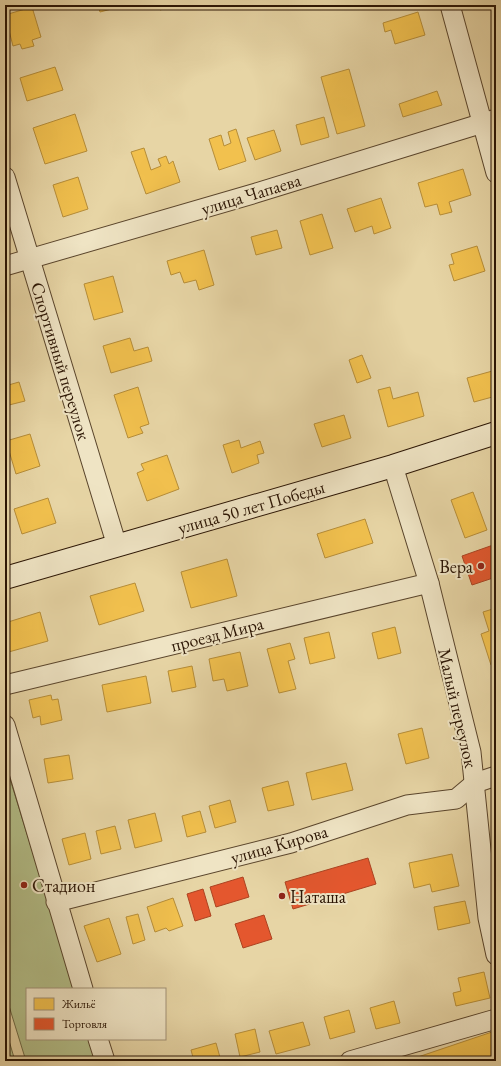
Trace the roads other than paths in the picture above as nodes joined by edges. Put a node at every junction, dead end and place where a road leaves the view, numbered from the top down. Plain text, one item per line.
1 (450, 5) edge
2 (489, 121) edge
3 (496, 173) edge
4 (5, 177) edge
5 (29, 258) junction
6 (5, 266) edge
7 (496, 433) edge
8 (393, 466) junction
9 (117, 546) junction
10 (5, 578) edge
11 (429, 583) junction
12 (5, 685) edge
13 (5, 726) edge
14 (496, 776) edge
15 (475, 783) junction
16 (56, 902) junction
17 (496, 955) edge
18 (83, 988) edge
19 (496, 1018) edge
20 (98, 1040) edge
21 (105, 1061) edge
22 (350, 1061) edge

1 - 2 street
2 - 3 street
2 - 5 street, улица Чапаева
4 - 5 street, Спортивный переулок
5 - 6 street, улица Чапаева
5 - 9 street, Спортивный переулок
7 - 8 street, улица 50 лет Победы
8 - 9 street, улица 50 лет Победы
8 - 11 street, Малый переулок
9 - 10 street, улица 50 лет Победы
11 - 12 street, проезд Мира
11 - 15 street, Малый переулок
13 - 16 street
14 - 15 street, улица Кирова
15 - 16 street, улица Кирова
15 - 17 street, Малый переулок
16 - 18 street
19 - 22 street
20 - 21 street

